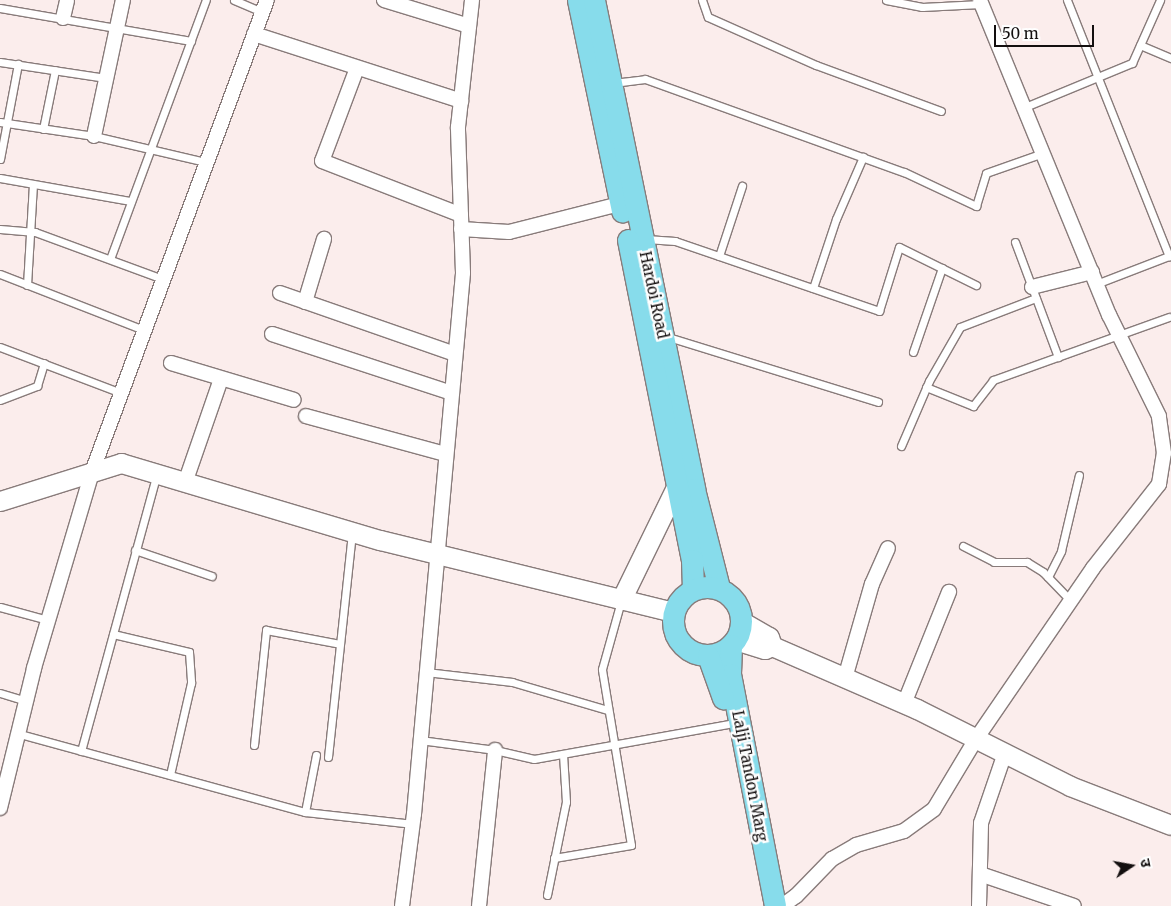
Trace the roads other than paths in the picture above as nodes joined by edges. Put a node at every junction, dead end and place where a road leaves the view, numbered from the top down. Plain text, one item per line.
1 (67, 0) edge
2 (123, 0) edge
3 (206, 0) edge
4 (234, 0) edge
5 (385, 0) edge
6 (472, 0) edge
7 (578, 0) edge
8 (594, 0) edge
9 (702, 0) edge
10 (887, 0) edge
11 (1067, 0) edge
12 (1160, 0) edge
13 (981, 2) edge
14 (264, 6) edge
15 (0, 8) edge
16 (63, 18) junction
17 (469, 26) junction
18 (117, 27) junction
19 (254, 34) junction
20 (191, 41) junction
21 (1140, 45) junction
22 (1171, 58) edge
23 (0, 62) edge
24 (18, 64) junction
25 (357, 68) junction
26 (55, 70) junction
27 (1098, 77) junction
28 (106, 78) junction
29 (610, 83) junction
30 (461, 101) junction
31 (1025, 107) junction
32 (941, 111) dead end
33 (3, 122) edge
34 (43, 128) junction
35 (94, 136) junction
36 (150, 150) junction
37 (1044, 153) junction
38 (863, 157) junction
39 (0, 159) edge
40 (206, 162) junction
41 (0, 178) edge
42 (33, 184) junction
43 (742, 186) dead end
44 (131, 201) junction
45 (620, 204) junction
46 (461, 222) junction
47 (0, 229) edge
48 (30, 231) junction
49 (324, 239) dead end
50 (635, 240) junction
51 (1015, 242) dead end
52 (1170, 255) edge
53 (719, 256) junction
54 (110, 259) junction
55 (942, 268) junction
56 (0, 274) edge
57 (1094, 278) junction
58 (163, 279) junction
59 (27, 284) junction
60 (976, 285) dead end
61 (813, 288) junction
62 (1034, 292) junction
63 (280, 293) dead end
64 (305, 302) junction
65 (1169, 317) dead end
66 (144, 330) junction
67 (272, 334) dead end
68 (662, 335) junction
69 (1119, 336) junction
70 (0, 347) edge
71 (913, 352) dead end
72 (454, 354) junction
73 (1058, 357) junction
74 (44, 363) junction
75 (171, 363) dead end
76 (221, 379) junction
77 (926, 387) junction
78 (121, 393) junction
79 (450, 393) junction
80 (0, 400) edge
81 (294, 400) dead end
82 (878, 402) dead end
83 (306, 416) dead end
84 (900, 446) dead end
85 (445, 454) junction
86 (1168, 455) edge
87 (92, 472) junction
88 (158, 472) junction
89 (1079, 476) dead end
90 (186, 480) junction
91 (1165, 482) edge
92 (685, 483) junction
93 (0, 501) edge
94 (352, 531) junction
95 (963, 546) dead end
96 (888, 548) dead end
97 (136, 550) junction
98 (436, 554) junction
99 (212, 576) dead end
100 (1048, 577) junction
101 (719, 588) junction
102 (693, 589) junction
103 (949, 592) dead end
104 (621, 600) junction
105 (1070, 601) junction
106 (0, 607) edge
107 (674, 612) junction
108 (48, 620) junction
109 (112, 634) junction
110 (736, 635) junction
111 (340, 644) junction
112 (708, 656) junction
113 (426, 672) junction
114 (845, 678) junction
115 (0, 693) edge
116 (27, 701) junction
117 (904, 704) junction
118 (608, 710) junction
119 (728, 724) junction
120 (20, 734) junction
121 (976, 739) junction
122 (420, 740) junction
123 (254, 745) dead end
124 (614, 745) junction
125 (495, 750) junction
126 (81, 751) junction
127 (1005, 753) junction
128 (563, 754) junction
129 (316, 756) dead end
130 (328, 757) dead end
131 (170, 775) junction
132 (0, 808) edge
133 (305, 812) junction
134 (413, 824) junction
135 (1171, 825) edge
136 (554, 858) junction
137 (980, 874) junction
138 (547, 895) dead end
139 (402, 906) edge
140 (480, 906) edge
141 (766, 906) edge
142 (775, 906) edge
143 (782, 906) edge
144 (979, 906) edge
145 (1074, 906) edge

1 - 16 street
2 - 18 street
3 - 20 lane
4 - 14 lane
5 - 17 street
6 - 17 street
7 - 45 main road, Hardoi Road
8 - 29 main road, Hardoi Road
9 - 32 lane
10 - 13 lane
11 - 27 lane
12 - 21 lane
13 - 31 street
14 - 19 street
15 - 16 lane
16 - 18 lane
17 - 30 street
18 - 20 lane
18 - 28 street
19 - 25 street
19 - 40 street
20 - 36 lane
21 - 22 lane
21 - 27 lane
23 - 24 lane
24 - 26 lane
24 - 33 lane
25 - 30 street
25 - 46 street
26 - 28 lane
26 - 34 lane
27 - 31 lane
27 - 52 lane
28 - 35 street
29 - 38 lane
29 - 50 main road, Hardoi Road
30 - 46 street
31 - 37 street
33 - 34 lane
33 - 39 lane
34 - 35 lane
35 - 36 lane
36 - 40 lane
36 - 44 lane
37 - 38 lane
37 - 57 street
38 - 61 lane
40 - 58 street
41 - 42 lane
42 - 44 lane
42 - 48 lane
43 - 53 lane
44 - 54 lane
45 - 46 street
45 - 50 main road, Hardoi Road
46 - 72 street
47 - 48 lane
48 - 54 lane
48 - 59 lane
49 - 64 street
50 - 53 lane
50 - 68 main road, Hardoi Road
50 - 92 main road, Hardoi Road
51 - 62 lane
52 - 57 lane
53 - 61 lane
54 - 58 lane
55 - 60 lane
55 - 61 lane
55 - 71 lane
56 - 59 lane
57 - 62 street
57 - 69 street
58 - 66 street
59 - 66 lane
62 - 73 lane
62 - 77 lane
63 - 64 street
64 - 72 street
65 - 69 lane
66 - 78 street
67 - 79 street
68 - 82 lane
68 - 92 main road, Hardoi Road
69 - 73 lane
69 - 86 street
70 - 74 lane
72 - 79 street
73 - 77 lane
74 - 78 lane
74 - 80 lane
75 - 76 street
76 - 81 street
76 - 90 street
77 - 84 lane
78 - 87 street
79 - 85 street
83 - 85 street
85 - 98 street
86 - 91 street
87 - 88 street
87 - 93 street
87 - 108 street
88 - 90 street
88 - 97 lane
89 - 100 lane
90 - 94 street
91 - 105 street
92 - 101 main road, Hardoi Road
92 - 102 main road, Hardoi Road
92 - 104 street
94 - 98 street
94 - 111 lane
95 - 100 lane
96 - 114 street
97 - 99 lane
97 - 109 lane
98 - 104 street
98 - 113 street
100 - 105 lane
101 - 102 main road
101 - 110 main road
102 - 107 main road
103 - 117 street
104 - 107 street
104 - 118 lane
105 - 121 street
106 - 108 lane
107 - 112 main road
108 - 116 street
109 - 126 lane
109 - 131 lane
110 - 112 main road
110 - 114 street
110 - 142 main road, Lalji Tandon Marg
111 - 123 lane
111 - 130 lane
112 - 119 main road, Lalji Tandon Marg
113 - 118 lane
113 - 122 street
114 - 117 street
115 - 116 lane
116 - 120 street
117 - 121 street
118 - 124 lane
119 - 124 lane
119 - 141 main road, Lalji Tandon Marg
120 - 126 lane
120 - 132 street
121 - 127 street
121 - 143 street
122 - 125 lane
122 - 134 street
124 - 128 lane
124 - 136 lane
125 - 128 lane
125 - 140 street
126 - 131 lane
127 - 135 street
127 - 137 street
128 - 136 lane
129 - 133 lane
131 - 133 lane
133 - 134 lane
134 - 139 street
136 - 138 lane
137 - 144 street
137 - 145 street

